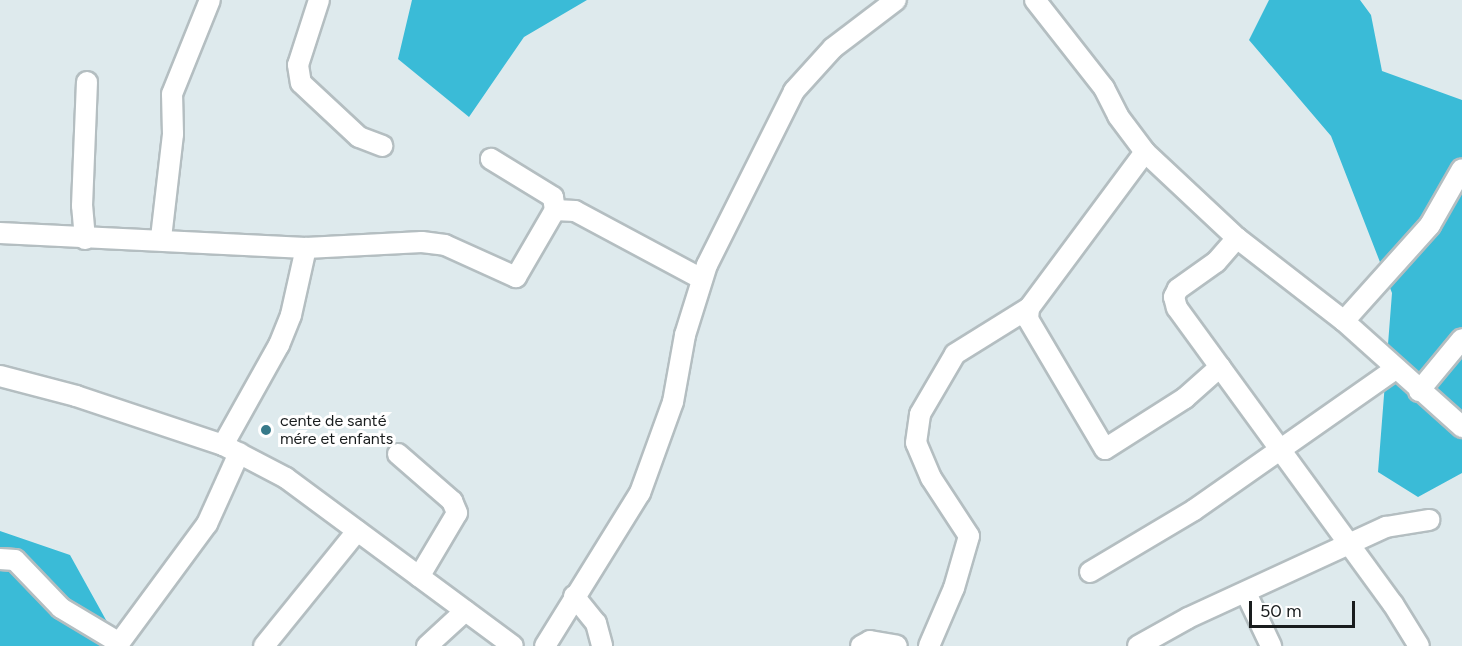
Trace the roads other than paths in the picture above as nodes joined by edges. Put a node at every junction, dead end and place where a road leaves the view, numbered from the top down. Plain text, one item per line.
1 (210, 0) edge
2 (319, 0) edge
3 (896, 0) edge
4 (1035, 0) edge
5 (87, 82) dead end
6 (382, 146) dead end
7 (1145, 152) junction
8 (491, 159) dead end
9 (1462, 169) edge
10 (555, 210) junction
11 (0, 233) edge
12 (161, 238) junction
13 (1237, 238) junction
14 (85, 239) junction
15 (306, 248) junction
16 (702, 279) junction
17 (1029, 308) junction
18 (1344, 321) junction
19 (1462, 339) edge
20 (1220, 368) junction
21 (1394, 370) junction
22 (0, 376) edge
23 (1419, 391) junction
24 (1462, 427) edge
25 (231, 449) junction
26 (1282, 449) junction
27 (398, 454) dead end
28 (1429, 520) dead end
29 (357, 531) junction
30 (1348, 544) junction
31 (0, 559) edge
32 (1090, 572) dead end
33 (419, 577) junction
34 (1246, 593) junction
35 (574, 596) junction
36 (465, 611) junction
37 (118, 644) edge
38 (264, 646) edge
39 (427, 646) edge
40 (513, 646) edge
41 (545, 646) edge
42 (602, 646) edge
43 (861, 646) edge
44 (897, 646) edge
45 (929, 646) edge
46 (1138, 646) edge
47 (1271, 646) edge
48 (1419, 646) edge

1 - 12 street
2 - 6 street
3 - 16 street
4 - 7 street
5 - 14 street
7 - 13 street
7 - 17 street
8 - 10 street
9 - 18 street
10 - 15 street
10 - 16 street
11 - 14 street
12 - 14 street
12 - 15 street
13 - 18 street
13 - 20 street
15 - 25 street
16 - 35 street
17 - 20 street
17 - 45 street
18 - 21 street
19 - 23 street
20 - 26 street
21 - 23 street
21 - 26 street
22 - 25 street
23 - 24 street
25 - 29 street
25 - 37 street
26 - 30 street
26 - 32 street
27 - 33 street
28 - 30 street
29 - 33 street
29 - 38 street
30 - 34 street
30 - 48 street
31 - 37 street
33 - 36 street
34 - 46 street
34 - 47 street
35 - 41 street
35 - 42 street
36 - 39 street
36 - 40 street
43 - 44 street

